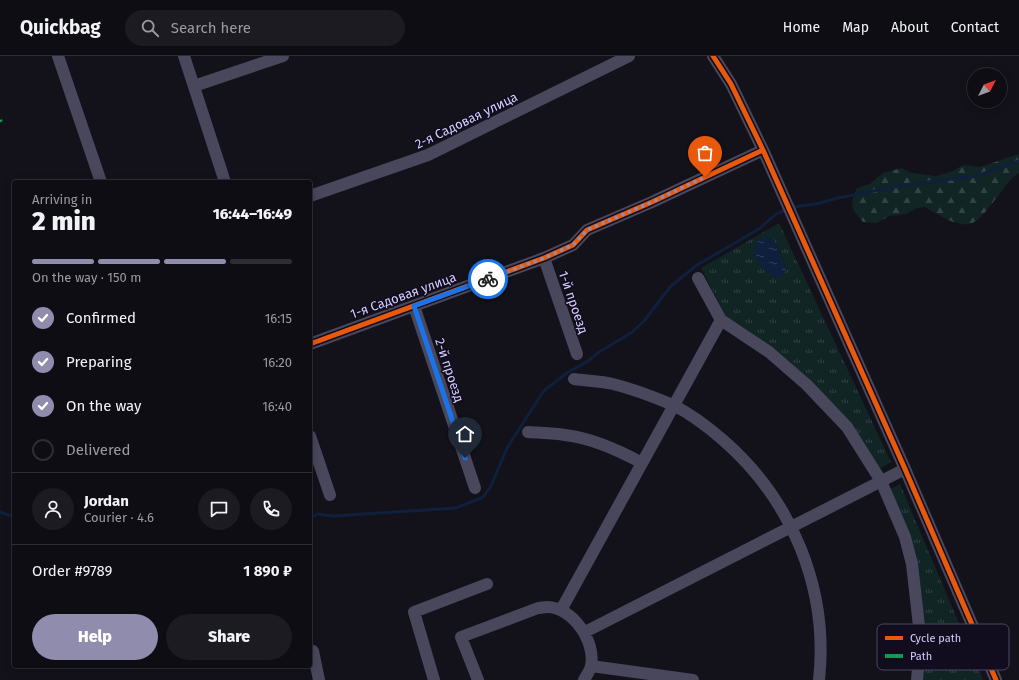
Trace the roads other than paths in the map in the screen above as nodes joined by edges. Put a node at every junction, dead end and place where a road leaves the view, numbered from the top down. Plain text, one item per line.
1 (58, 56) edge
2 (184, 56) edge
3 (283, 56) edge
4 (629, 56) edge
5 (713, 56) edge
6 (194, 86) junction
7 (763, 150) junction
8 (100, 180) edge
9 (224, 180) edge
10 (312, 195) edge
11 (544, 258) junction
12 (698, 278) dead end
13 (414, 306) junction
14 (721, 320) junction
15 (312, 343) edge
16 (577, 354) dead end
17 (574, 379) dead end
18 (674, 406) junction
19 (528, 432) dead end
20 (312, 442) edge
21 (642, 463) junction
22 (904, 469) junction
23 (881, 481) junction
24 (475, 488) dead end
25 (330, 495) dead end
26 (791, 526) junction
27 (487, 584) dead end
28 (561, 610) junction
29 (919, 624) edge
30 (972, 624) edge
31 (585, 632) junction
32 (313, 651) dead end
33 (591, 666) junction
34 (918, 670) edge
35 (992, 670) edge
36 (319, 680) edge
37 (434, 680) edge
38 (478, 680) edge
39 (584, 680) edge
40 (693, 680) edge
41 (819, 680) edge
42 (917, 680) edge
43 (996, 680) edge

1 - 8 street
2 - 6 street
3 - 6 street
4 - 10 street, 2-я Садовая улица
5 - 7 street
6 - 9 street
7 - 11 street, 1-я Садовая улица
7 - 22 street
11 - 13 street, 1-я Садовая улица
11 - 16 street, 1-й проезд
12 - 14 street
13 - 15 street, 1-я Садовая улица
13 - 24 street, 2-й проезд
14 - 18 street
14 - 23 street
17 - 18 street
18 - 21 street
18 - 26 street
19 - 21 street
20 - 25 street
21 - 28 street
22 - 23 street
22 - 30 street
23 - 26 street
23 - 29 street
26 - 31 street
26 - 41 street
27 - 37 street
28 - 31 street
28 - 38 street
31 - 33 street
32 - 36 street
33 - 39 street
33 - 40 street
34 - 42 street
35 - 43 street

